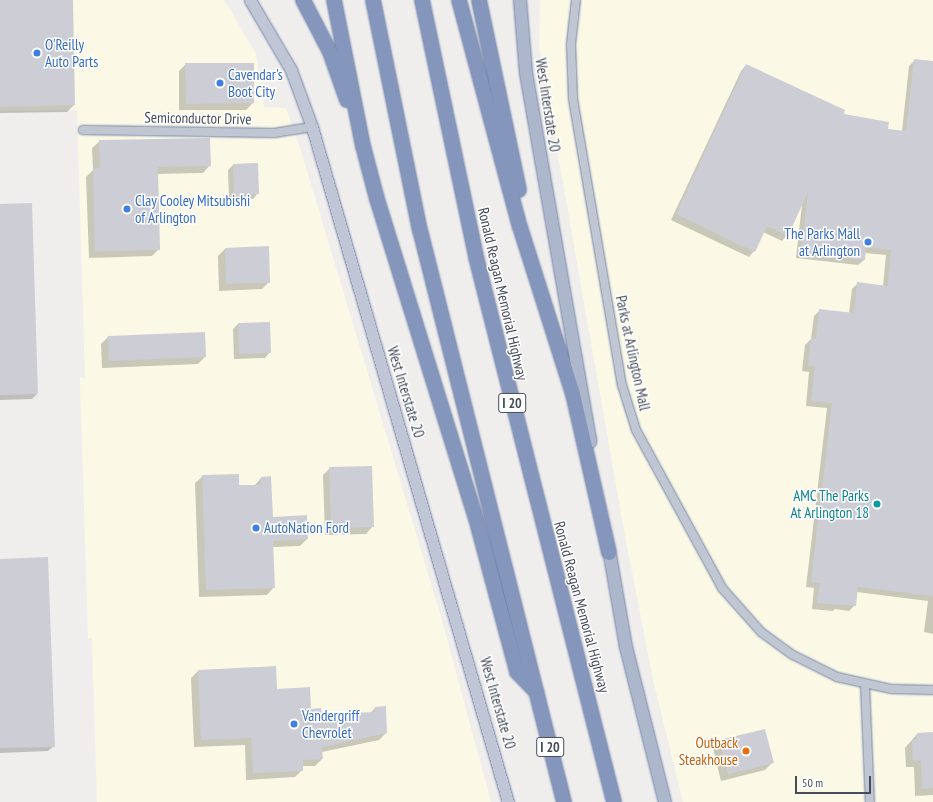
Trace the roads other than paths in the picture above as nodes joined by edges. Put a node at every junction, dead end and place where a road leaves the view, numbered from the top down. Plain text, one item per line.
1 (250, 0) edge
2 (303, 0) edge
3 (334, 0) edge
4 (373, 0) edge
5 (422, 0) edge
6 (459, 0) edge
7 (479, 0) edge
8 (520, 0) edge
9 (576, 0) edge
10 (312, 126) junction
11 (83, 130) dead end
12 (363, 146) junction
13 (555, 332) junction
14 (609, 553) junction
15 (865, 685) junction
16 (933, 690) edge
17 (536, 692) junction
18 (508, 802) edge
19 (564, 802) edge
20 (614, 802) edge
21 (665, 802) edge
22 (870, 802) edge

1 - 10 main road, West Interstate 20
2 - 12 highway
3 - 12 highway
4 - 17 highway, I 20
5 - 20 highway, Ronald Reagan Memorial Highway / I 20
6 - 13 highway
7 - 13 highway
8 - 14 main road, West Interstate 20
9 - 15 street, Parks at Arlington Mall
10 - 11 street, Semiconductor Drive
10 - 18 main road, West Interstate 20
12 - 17 highway
13 - 14 highway
14 - 21 main road, West Interstate 20
15 - 16 street, Parks at Arlington Mall
15 - 22 street
17 - 19 highway, I 20

